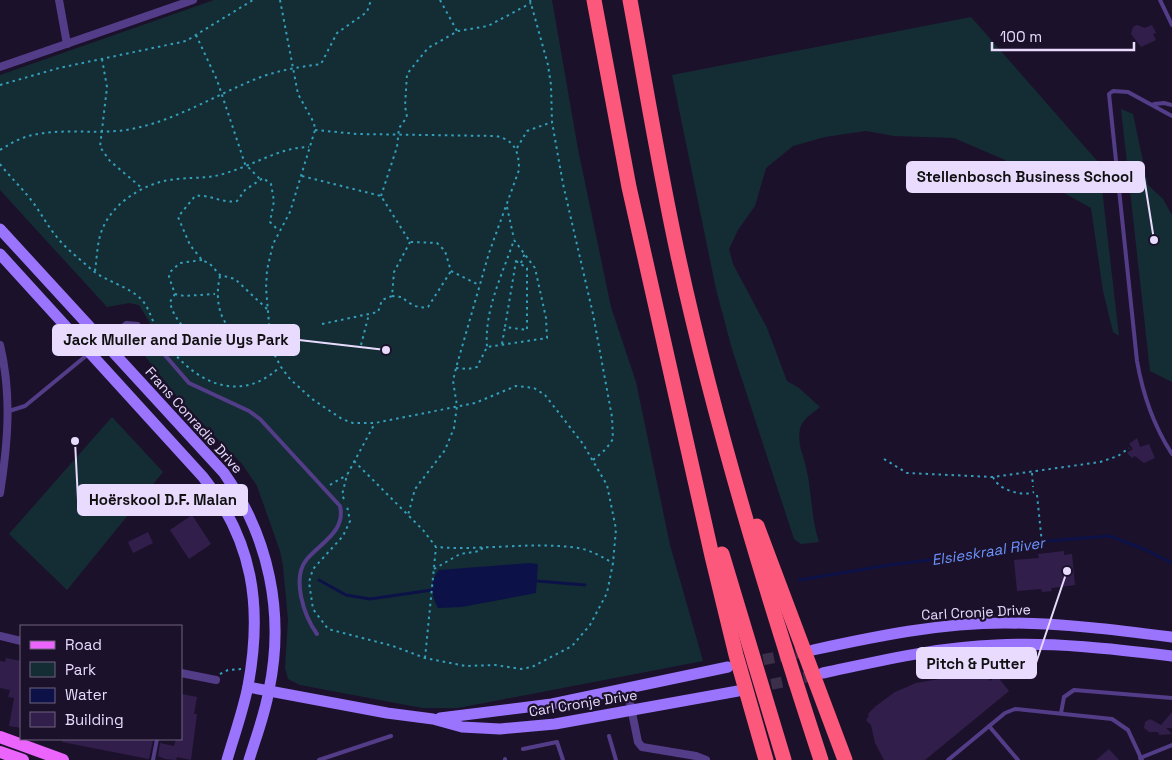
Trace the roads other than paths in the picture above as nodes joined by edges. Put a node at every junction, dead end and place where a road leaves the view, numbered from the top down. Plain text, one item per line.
1 (59, 0) edge
2 (193, 0) edge
3 (594, 0) edge
4 (630, 0) edge
5 (1160, 0) edge
6 (169, 4) edge
7 (1172, 25) edge
8 (67, 44) junction
9 (0, 67) edge
10 (1154, 104) junction
11 (1172, 105) edge
12 (1172, 116) edge
13 (0, 230) edge
14 (0, 254) edge
15 (104, 342) junction
16 (0, 345) edge
17 (90, 354) junction
18 (9, 411) junction
19 (681, 411) junction
20 (1172, 454) edge
21 (729, 458) junction
22 (0, 493) edge
23 (317, 634) dead end
24 (0, 636) edge
25 (1172, 637) edge
26 (20, 641) edge
27 (813, 650) tunnel mouth
28 (1172, 656) edge
29 (728, 667) dead end
30 (182, 673) edge
31 (823, 673) tunnel mouth
32 (216, 680) road end
33 (248, 687) junction
34 (627, 688) junction
35 (269, 691) junction
36 (738, 691) tunnel mouth
37 (1172, 698) edge
38 (632, 710) junction
39 (1061, 713) junction
40 (433, 720) junction
41 (989, 726) junction
42 (391, 736) dead end
43 (609, 736) dead end
44 (0, 737) edge
45 (157, 740) edge
46 (1172, 745) edge
47 (523, 749) dead end
48 (0, 752) edge
49 (1141, 759) edge
50 (23, 760) edge
51 (63, 760) edge
52 (154, 760) edge
53 (227, 760) edge
54 (249, 760) edge
55 (320, 760) edge
56 (563, 760) edge
57 (616, 760) edge
58 (706, 760) edge
59 (766, 760) edge
60 (784, 760) edge
61 (821, 760) edge
62 (845, 760) edge
63 (948, 760) edge
64 (1018, 760) edge

1 - 8 street
2 - 6 street
3 - 19 highway
4 - 21 highway
5 - 7 lane
6 - 8 street
8 - 9 street
10 - 11 lane
10 - 12 lane
10 - 20 lane
13 - 15 main road, Frans Conradie Drive
14 - 17 main road
15 - 17 lane
15 - 23 lane
15 - 35 main road, Frans Conradie Drive
16 - 18 street
17 - 18 lane
17 - 33 main road
18 - 22 street
19 - 59 highway
19 - 60 highway
21 - 61 highway
21 - 62 highway
24 - 26 street
25 - 27 main road, Carl Cronje Drive
28 - 31 main road
29 - 34 main road, Carl Cronje Drive
30 - 32 street
33 - 35 main road, Carl Cronje Drive
33 - 53 main road
34 - 38 street
34 - 40 main road, Carl Cronje Drive
35 - 40 main road, Carl Cronje Drive
35 - 54 main road, Frans Conradie Drive
36 - 38 main road, Carl Cronje Drive
37 - 39 lane
38 - 40 main road, Carl Cronje Drive
38 - 58 street
39 - 41 lane
39 - 49 lane
41 - 63 lane
41 - 64 lane
42 - 55 lane
43 - 57 lane
44 - 51 main road
45 - 52 lane
46 - 49 lane
47 - 56 lane
48 - 50 main road

